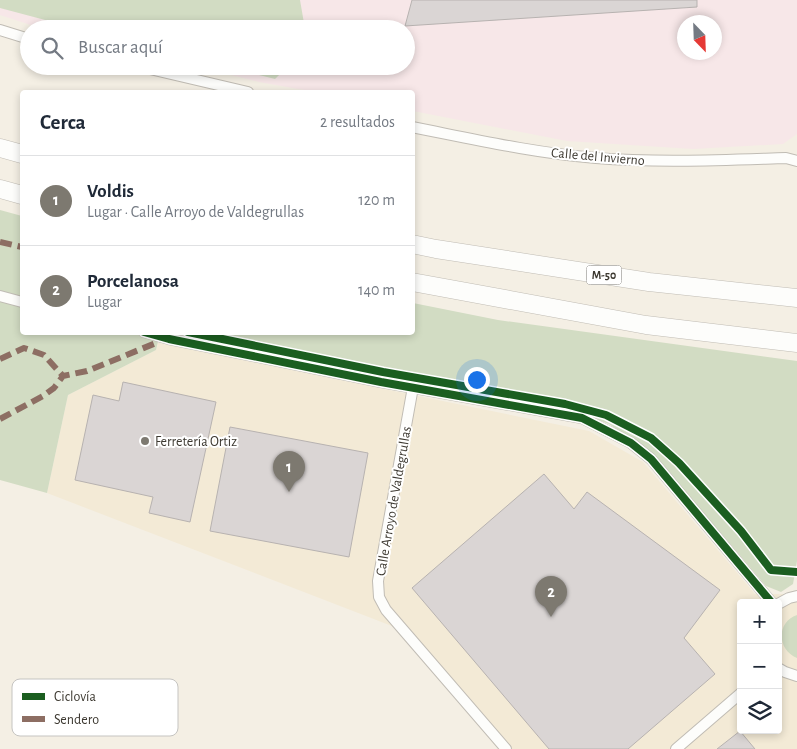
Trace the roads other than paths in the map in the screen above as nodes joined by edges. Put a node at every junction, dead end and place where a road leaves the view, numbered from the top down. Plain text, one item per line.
1 (0, 30) edge
2 (20, 36) edge
3 (176, 75) edge
4 (240, 90) edge
5 (415, 128) edge
6 (0, 148) edge
7 (797, 152) edge
8 (20, 153) edge
9 (786, 158) junction
10 (797, 161) edge
11 (0, 189) edge
12 (20, 194) edge
13 (415, 245) edge
14 (415, 283) edge
15 (0, 296) edge
16 (797, 298) edge
17 (20, 301) edge
18 (156, 335) edge
19 (797, 343) edge
20 (412, 387) junction
21 (797, 596) edge
22 (769, 599) edge
23 (782, 602) edge
24 (782, 670) edge
25 (797, 676) edge
26 (737, 696) edge
27 (506, 749) edge
28 (676, 749) edge

1 - 2 street
3 - 4 street
5 - 9 street, Calle del Invierno
6 - 8 highway
7 - 9 street
9 - 10 street
11 - 12 highway
13 - 16 highway, M-50
14 - 19 highway
15 - 17 street
18 - 20 street
20 - 22 street
20 - 27 street, Calle Arroyo de Valdegrullas
21 - 23 street
24 - 25 street
26 - 28 street

